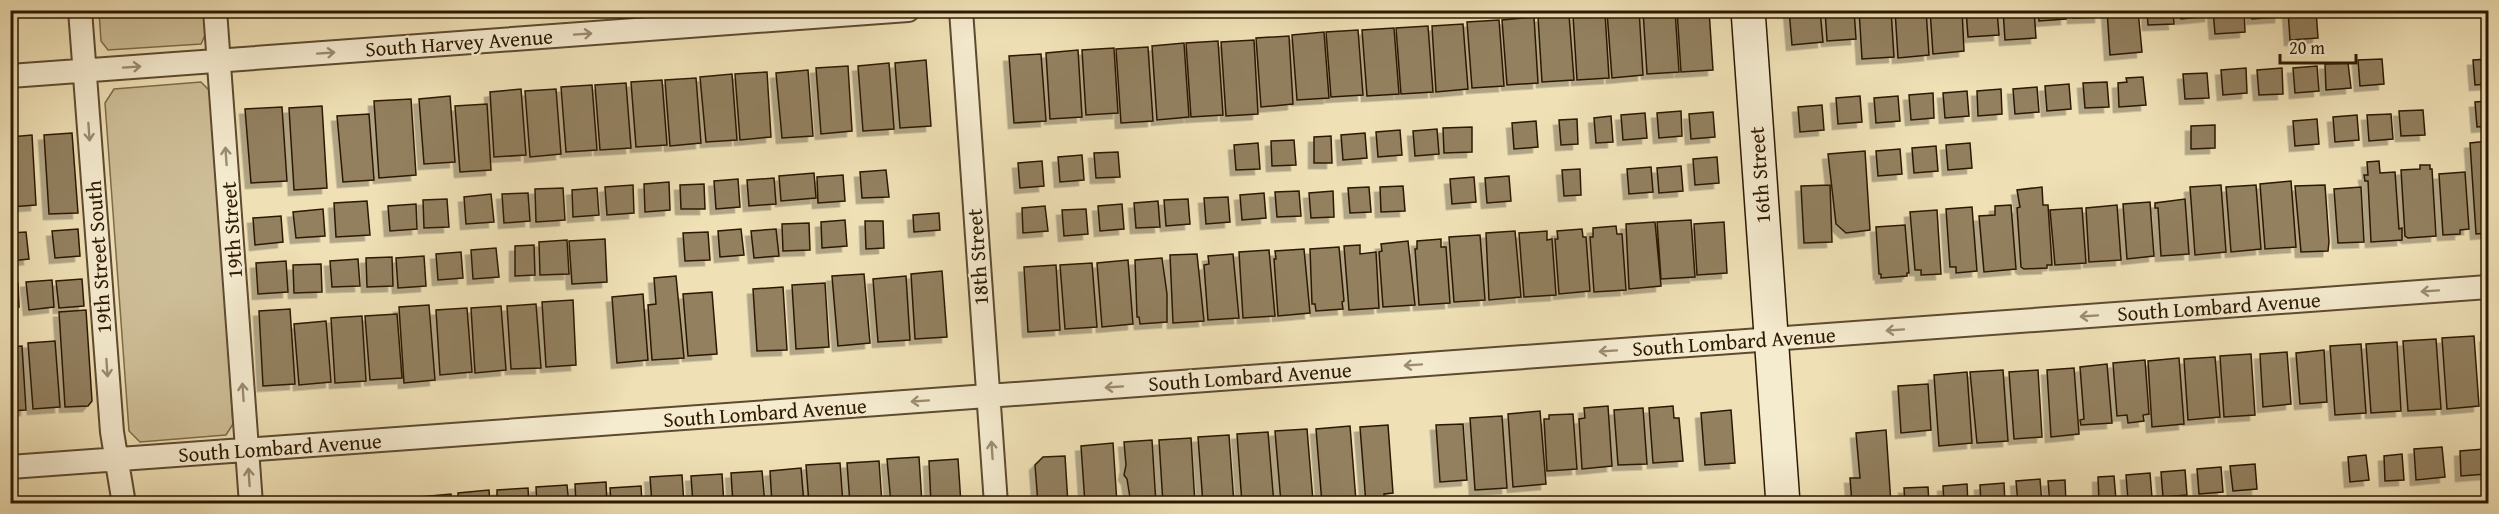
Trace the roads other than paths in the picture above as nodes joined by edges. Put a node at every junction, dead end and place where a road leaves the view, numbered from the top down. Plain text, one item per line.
1 (81, 10) edge
2 (215, 10) edge
3 (908, 10) edge
4 (961, 10) edge
5 (1748, 10) edge
6 (219, 61) junction
7 (85, 71) junction
8 (10, 76) edge
9 (2488, 287) edge
10 (1771, 339) junction
11 (988, 396) junction
12 (248, 450) junction
13 (117, 460) junction
14 (10, 467) edge
15 (124, 504) edge
16 (251, 504) edge
17 (996, 504) edge
18 (1783, 504) edge

1 - 7 street, 19th Street South
2 - 6 street, 19th Street
6 -> 3 street, South Harvey Avenue
4 - 11 street, 18th Street
5 - 10 street, 16th Street
7 -> 6 street, South Harvey Avenue
12 -> 6 street, 19th Street
7 - 8 street, South Harvey Avenue
7 -> 13 street, 19th Street South
9 -> 10 street, South Lombard Avenue
10 -> 11 street, South Lombard Avenue
10 - 18 street, 16th Street
11 -> 12 street, South Lombard Avenue
17 -> 11 street, 18th Street
12 - 13 street, South Lombard Avenue
16 -> 12 street, 19th Street
13 - 14 street, South Lombard Avenue
13 - 15 street, 19th Street South

